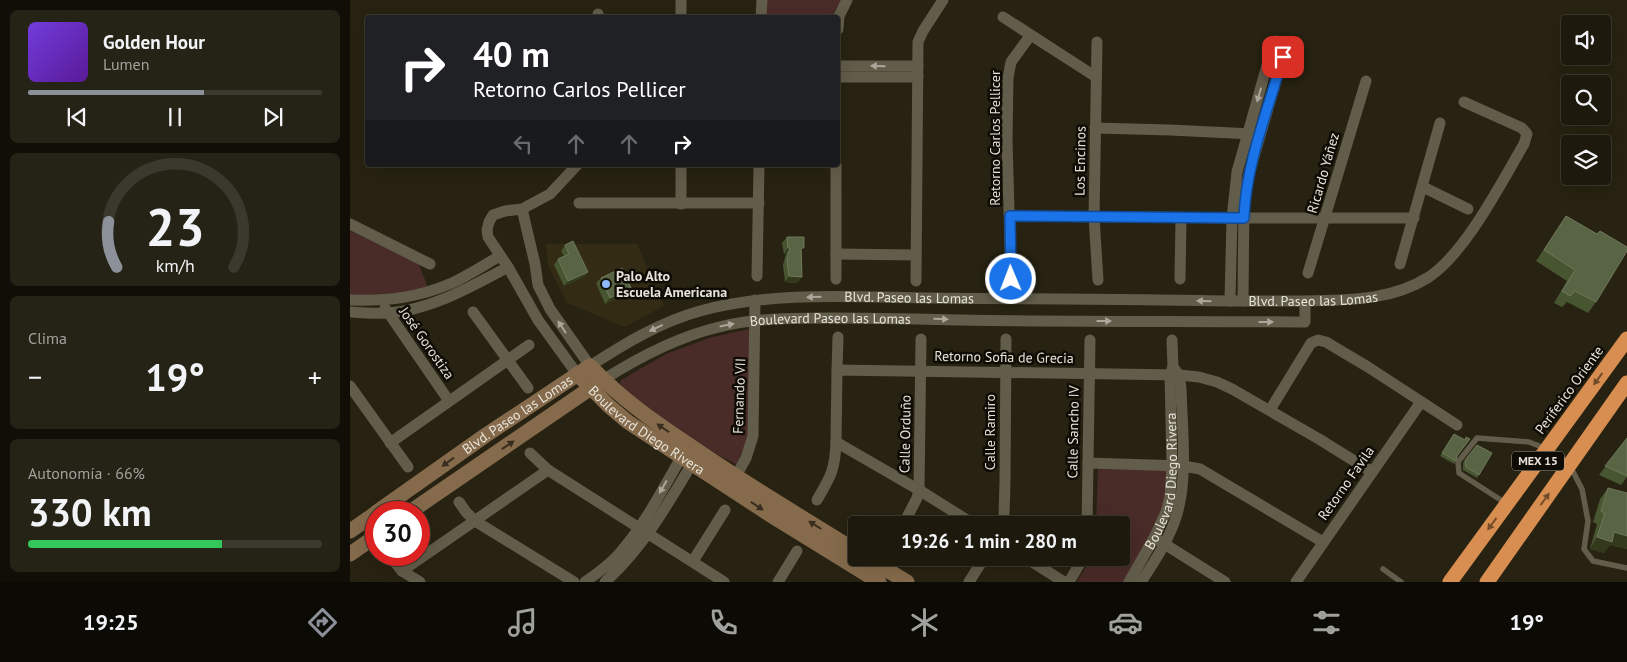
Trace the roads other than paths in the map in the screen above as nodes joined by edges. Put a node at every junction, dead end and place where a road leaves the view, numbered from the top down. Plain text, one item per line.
1 (681, 0) edge
2 (762, 0) edge
3 (847, 0) edge
4 (943, 0) edge
5 (682, 15) edge
6 (761, 15) edge
7 (840, 15) edge
8 (1003, 17) dead end
9 (1030, 36) junction
10 (1097, 42) dead end
11 (840, 66) edge
12 (918, 72) junction
13 (840, 77) edge
14 (1096, 77) junction
15 (1366, 81) dead end
16 (1464, 102) dead end
17 (1440, 123) dead end
18 (1095, 128) junction
19 (1247, 134) junction
20 (1260, 135) junction
21 (576, 167) edge
22 (681, 167) edge
23 (760, 167) edge
24 (836, 167) edge
25 (1423, 187) junction
26 (579, 203) dead end
27 (759, 203) junction
28 (681, 204) junction
29 (522, 209) junction
30 (1468, 210) dead end
31 (1010, 216) junction
32 (1094, 217) junction
33 (1326, 217) junction
34 (1181, 218) junction
35 (1238, 218) junction
36 (1414, 218) junction
37 (350, 224) edge
38 (836, 254) junction
39 (916, 255) junction
40 (500, 256) junction
41 (430, 264) dead end
42 (1400, 264) dead end
43 (508, 267) junction
44 (1237, 271) junction
45 (1308, 273) dead end
46 (464, 276) junction
47 (757, 276) dead end
48 (836, 279) dead end
49 (1011, 279) dead end
50 (1180, 279) dead end
51 (1098, 280) dead end
52 (916, 281) dead end
53 (470, 287) junction
54 (428, 292) junction
55 (966, 298) junction
56 (350, 300) edge
57 (755, 300) junction
58 (381, 301) junction
59 (1230, 301) junction
60 (1305, 301) junction
61 (1242, 302) junction
62 (433, 304) junction
63 (350, 312) edge
64 (473, 312) dead end
65 (388, 313) junction
66 (966, 320) junction
67 (755, 321) junction
68 (838, 337) dead end
69 (921, 339) dead end
70 (1006, 339) dead end
71 (1627, 339) edge
72 (1090, 340) dead end
73 (1172, 340) dead end
74 (529, 345) dead end
75 (507, 361) junction
76 (584, 370) junction
77 (836, 370) junction
78 (921, 371) junction
79 (1005, 372) junction
80 (1089, 373) junction
81 (1174, 373) junction
82 (1627, 383) edge
83 (596, 384) junction
84 (350, 386) edge
85 (528, 388) dead end
86 (449, 401) junction
87 (1421, 402) junction
88 (1270, 410) junction
89 (1457, 425) dead end
90 (390, 442) junction
91 (836, 442) junction
92 (1547, 449) junction
93 (530, 453) dead end
94 (690, 455) junction
95 (1088, 463) junction
96 (1569, 464) junction
97 (408, 466) dead end
98 (1178, 466) junction
99 (548, 470) junction
100 (1372, 472) junction
101 (733, 482) junction
102 (919, 490) junction
103 (817, 500) dead end
104 (394, 501) edge
105 (426, 501) edge
106 (459, 502) dead end
107 (1507, 504) junction
108 (725, 510) dead end
109 (908, 516) edge
110 (961, 516) edge
111 (1004, 516) edge
112 (1088, 516) edge
113 (365, 521) edge
114 (475, 521) junction
115 (350, 531) edge
116 (644, 531) junction
117 (1159, 541) junction
118 (1323, 542) junction
119 (365, 544) edge
120 (848, 547) edge
121 (797, 551) dead end
122 (350, 554) edge
123 (693, 561) junction
124 (398, 566) edge
125 (877, 566) edge
126 (979, 566) edge
127 (1039, 566) edge
128 (1078, 566) edge
129 (1627, 568) edge
130 (1383, 569) dead end
131 (402, 571) junction
132 (891, 578) edge
133 (420, 582) edge
134 (574, 582) edge
135 (585, 582) edge
136 (605, 582) edge
137 (724, 582) edge
138 (778, 582) edge
139 (879, 582) edge
140 (907, 582) edge
141 (969, 582) edge
142 (1064, 582) edge
143 (1069, 582) edge
144 (1129, 582) edge
145 (1141, 582) edge
146 (1225, 582) edge
147 (1296, 582) edge
148 (1401, 582) edge
149 (1450, 582) edge
150 (1487, 582) edge

1 - 5 street
2 - 6 street
3 - 7 street
4 - 12 street
8 - 9 street
9 - 14 street
9 - 31 street, Retorno Carlos Pellicer
10 - 14 street, Los Encinos
12 -> 11 street
12 - 13 street
12 - 39 street
14 - 18 street, Los Encinos
15 - 33 street, Ricardo Yáñez
16 - 60 street, Blvd. Paseo las Lomas
17 - 25 street
18 - 19 street
18 - 32 street, Los Encinos
19 - 20 street
20 -> 19 street
19 - 35 street
20 - 35 street
21 - 29 street, Boulevard Diego Rivera
22 - 28 street
23 - 27 street
24 - 38 street
25 - 30 street
25 - 36 street
26 - 28 street
27 - 28 street
27 - 47 street
29 - 40 street, Boulevard Diego Rivera
76 -> 29 street, Boulevard Diego Rivera
31 - 32 street, Retorno Carlos Pellicer
31 - 49 street, Retorno Carlos Pellicer
32 - 34 street, Retorno Carlos Pellicer
32 - 51 street, Los Encinos
33 - 35 street, Retorno Carlos Pellicer
33 - 36 street, Retorno Carlos Pellicer
33 - 45 street, Ricardo Yáñez
34 - 35 street, Retorno Carlos Pellicer
34 - 50 street
35 - 44 street
36 - 42 street
37 - 41 street
38 - 39 street
38 - 48 street
39 - 52 street
40 - 43 street, Boulevard Diego Rivera
40 - 46 street
43 - 53 street
43 - 76 street, Boulevard Diego Rivera
44 - 59 street
44 - 61 street
46 - 53 street
46 - 54 street
53 - 62 street
54 - 58 street
54 - 62 street
55 -> 57 street, Blvd. Paseo las Lomas
59 -> 55 street, Blvd. Paseo las Lomas
55 - 66 street
56 - 58 street
57 - 67 street, Fernando VII
57 -> 76 street, Blvd. Paseo las Lomas
58 - 65 street, José Gorostiza
59 - 61 street, Blvd. Paseo las Lomas
60 - 61 street, Blvd. Paseo las Lomas
66 -> 60 street, Boulevard Paseo las Lomas
62 - 65 street
63 - 65 street
64 - 75 street
65 - 86 street, José Gorostiza
67 -> 66 street, Boulevard Paseo las Lomas
83 -> 67 street, Boulevard Paseo las Lomas
67 - 101 street, Fernando VII
68 - 77 street
69 - 78 street, Calle Orduño
70 - 79 street, Calle Ramiro
71 -> 92 highway, Periferico Oriente / MEX 15
72 - 80 street, Calle Sancho IV
73 - 81 street
74 - 75 street
75 - 85 street
75 - 86 street
76 - 83 street, Boulevard Diego Rivera
76 -> 104 street, Blvd. Paseo las Lomas
77 - 78 street, Retorno Sofia de Grecia
77 - 91 street
78 - 79 street, Retorno Sofia de Grecia
78 - 102 street, Calle Orduño
79 - 80 street, Retorno Sofia de Grecia
79 - 111 street, Calle Ramiro
80 - 81 street, Retorno Sofia de Grecia
80 - 95 street, Calle Sancho IV
81 - 88 street, Retorno Sofia de Grecia
81 - 98 street
82 - 96 highway, MEX 15
83 - 94 street, Boulevard Diego Rivera
105 -> 83 street, Boulevard Paseo las Lomas
84 - 90 street
86 - 90 street
87 - 88 street
87 - 89 street
87 - 100 street, Retorno Favila
88 - 100 street, Retorno Sofia de Grecia
90 - 97 street
91 - 102 street
91 - 103 street
92 - 96 lane
92 - 107 highway, Periferico Oriente / MEX 15
92 - 107 lane
93 - 99 street
94 - 101 street, Boulevard Diego Rivera
94 - 116 street
95 - 98 street
95 - 112 street, Calle Sancho IV
96 - 129 lane
150 -> 96 highway, MEX 15
98 - 117 street
98 - 118 street
99 - 114 street
99 - 116 street
100 - 118 street, Retorno Favila
120 -> 101 street, Boulevard Diego Rivera
101 -> 139 street, Boulevard Diego Rivera
102 - 109 street, Calle Orduño
102 - 110 street
106 - 114 street
107 -> 149 highway, Periferico Oriente / MEX 15
108 - 123 street
113 - 115 street, Blvd. Paseo las Lomas
114 - 131 street
114 - 134 street
116 - 123 street
116 - 135 street
116 - 136 street
117 - 144 street, Boulevard Diego Rivera
117 - 145 street
117 - 146 street
118 - 147 street, Retorno Favila
119 - 122 street
121 - 138 street
123 - 137 street
124 - 131 street
125 - 132 street
126 - 141 street
127 - 142 street
128 - 143 street
130 - 148 lane
131 - 133 street
132 - 140 street

